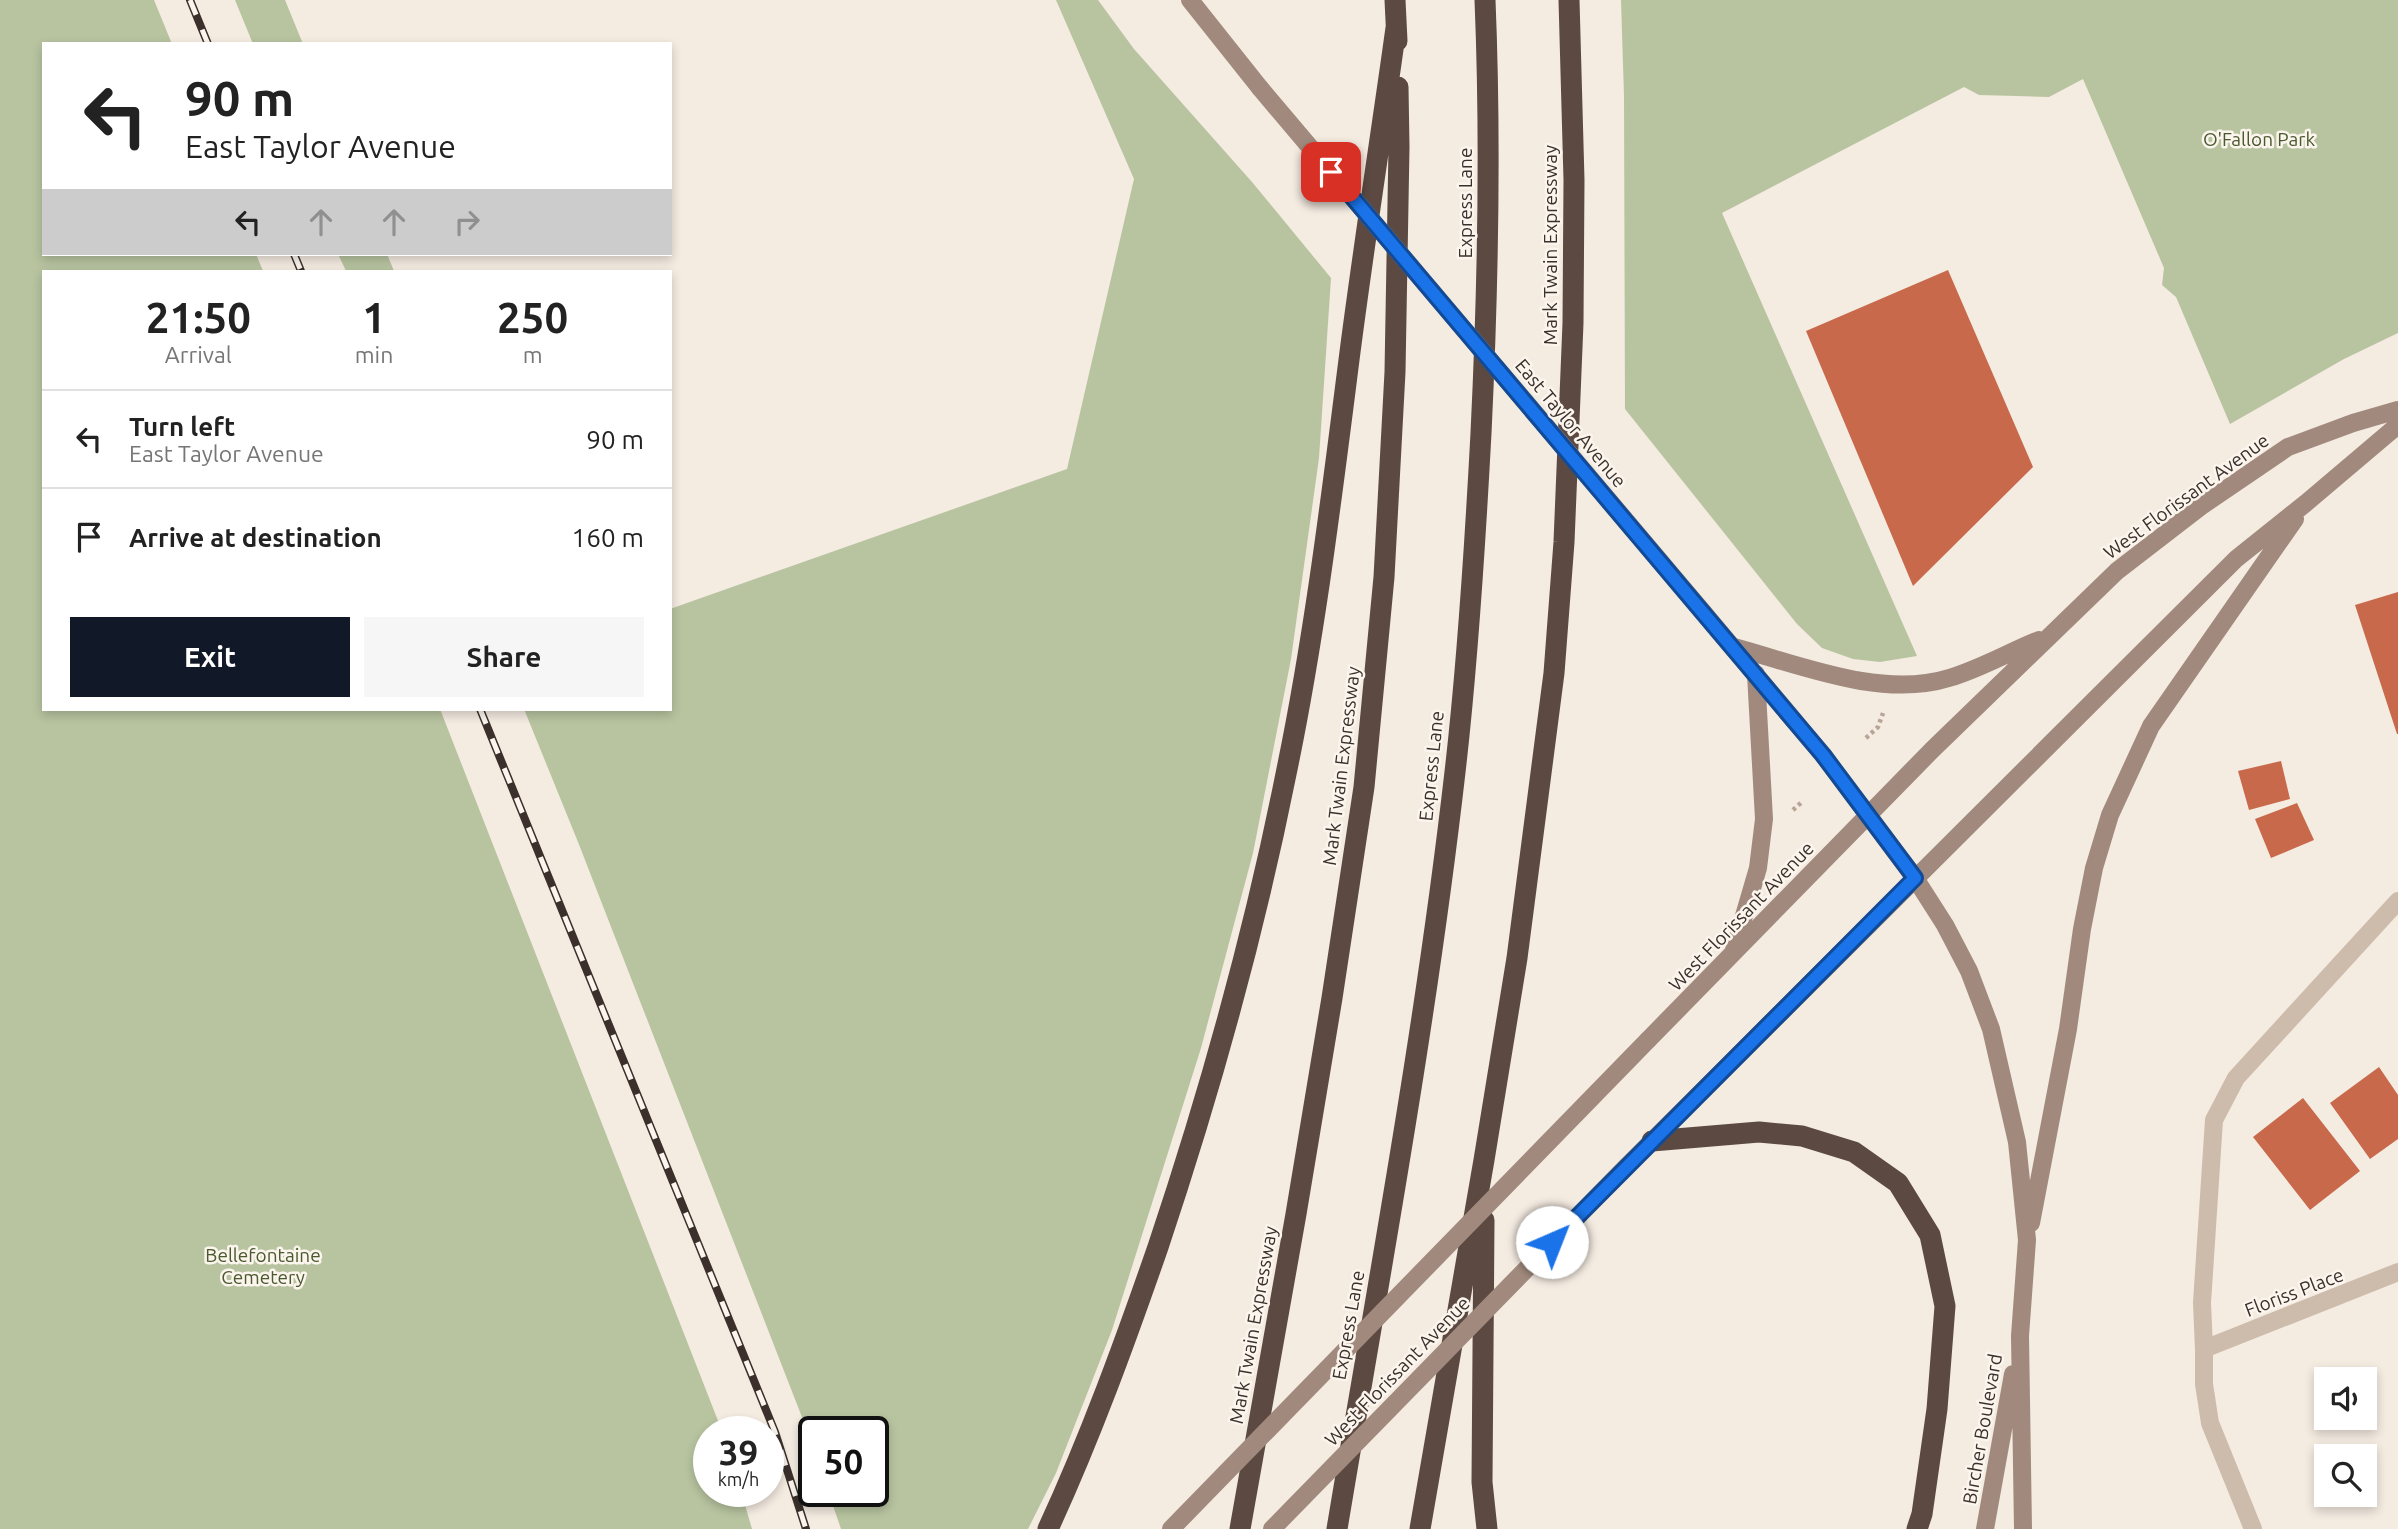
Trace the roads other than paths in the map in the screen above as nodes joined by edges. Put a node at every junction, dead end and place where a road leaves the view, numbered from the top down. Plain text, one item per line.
1 (1190, 0) edge
2 (1395, 0) edge
3 (1485, 0) edge
4 (1569, 0) edge
5 (1396, 28) junction
6 (2398, 410) edge
7 (2398, 425) edge
8 (2306, 503) junction
9 (2048, 636) junction
10 (1733, 647) junction
11 (1756, 674) junction
12 (1869, 816) junction
13 (1915, 878) junction
14 (2398, 901) edge
15 (1732, 955) junction
16 (1652, 1141) junction
17 (1484, 1160) junction
18 (2027, 1240) junction
19 (2398, 1272) edge
20 (2020, 1336) junction
21 (2204, 1349) junction
22 (1048, 1529) edge
23 (1171, 1529) edge
24 (1240, 1529) edge
25 (1272, 1529) edge
26 (1337, 1529) edge
27 (1420, 1529) edge
28 (1487, 1529) edge
29 (1917, 1529) edge
30 (1985, 1529) edge
31 (2023, 1529) edge
32 (2253, 1529) edge

1 - 10 main road, East Taylor Avenue, bridge
2 - 5 highway, Mark Twain Expressway
3 - 26 highway, Express Lane
4 - 17 highway, Mark Twain Expressway
5 - 22 highway
5 - 24 highway, Mark Twain Expressway
6 - 9 main road, West Florissant Avenue
7 - 8 main road, West Florissant Avenue
8 - 13 main road, West Florissant Avenue
8 - 18 main road
9 - 10 main road
9 - 12 main road, West Florissant Avenue
10 - 11 main road, East Taylor Avenue
11 - 12 main road, East Taylor Avenue
11 - 15 main road
12 - 13 main road, East Taylor Avenue
12 - 15 main road, West Florissant Avenue
13 - 16 main road, West Florissant Avenue
13 - 18 main road, Bircher Boulevard
14 - 21 street
15 - 23 main road, West Florissant Avenue, bridge
16 - 25 main road, West Florissant Avenue, bridge
16 - 29 highway
17 - 27 highway, Mark Twain Expressway
17 - 28 highway
18 - 20 main road, Bircher Boulevard
19 - 21 street, Floriss Place
20 - 30 main road, Bircher Boulevard
20 - 31 main road, Bircher Boulevard
21 - 32 street

